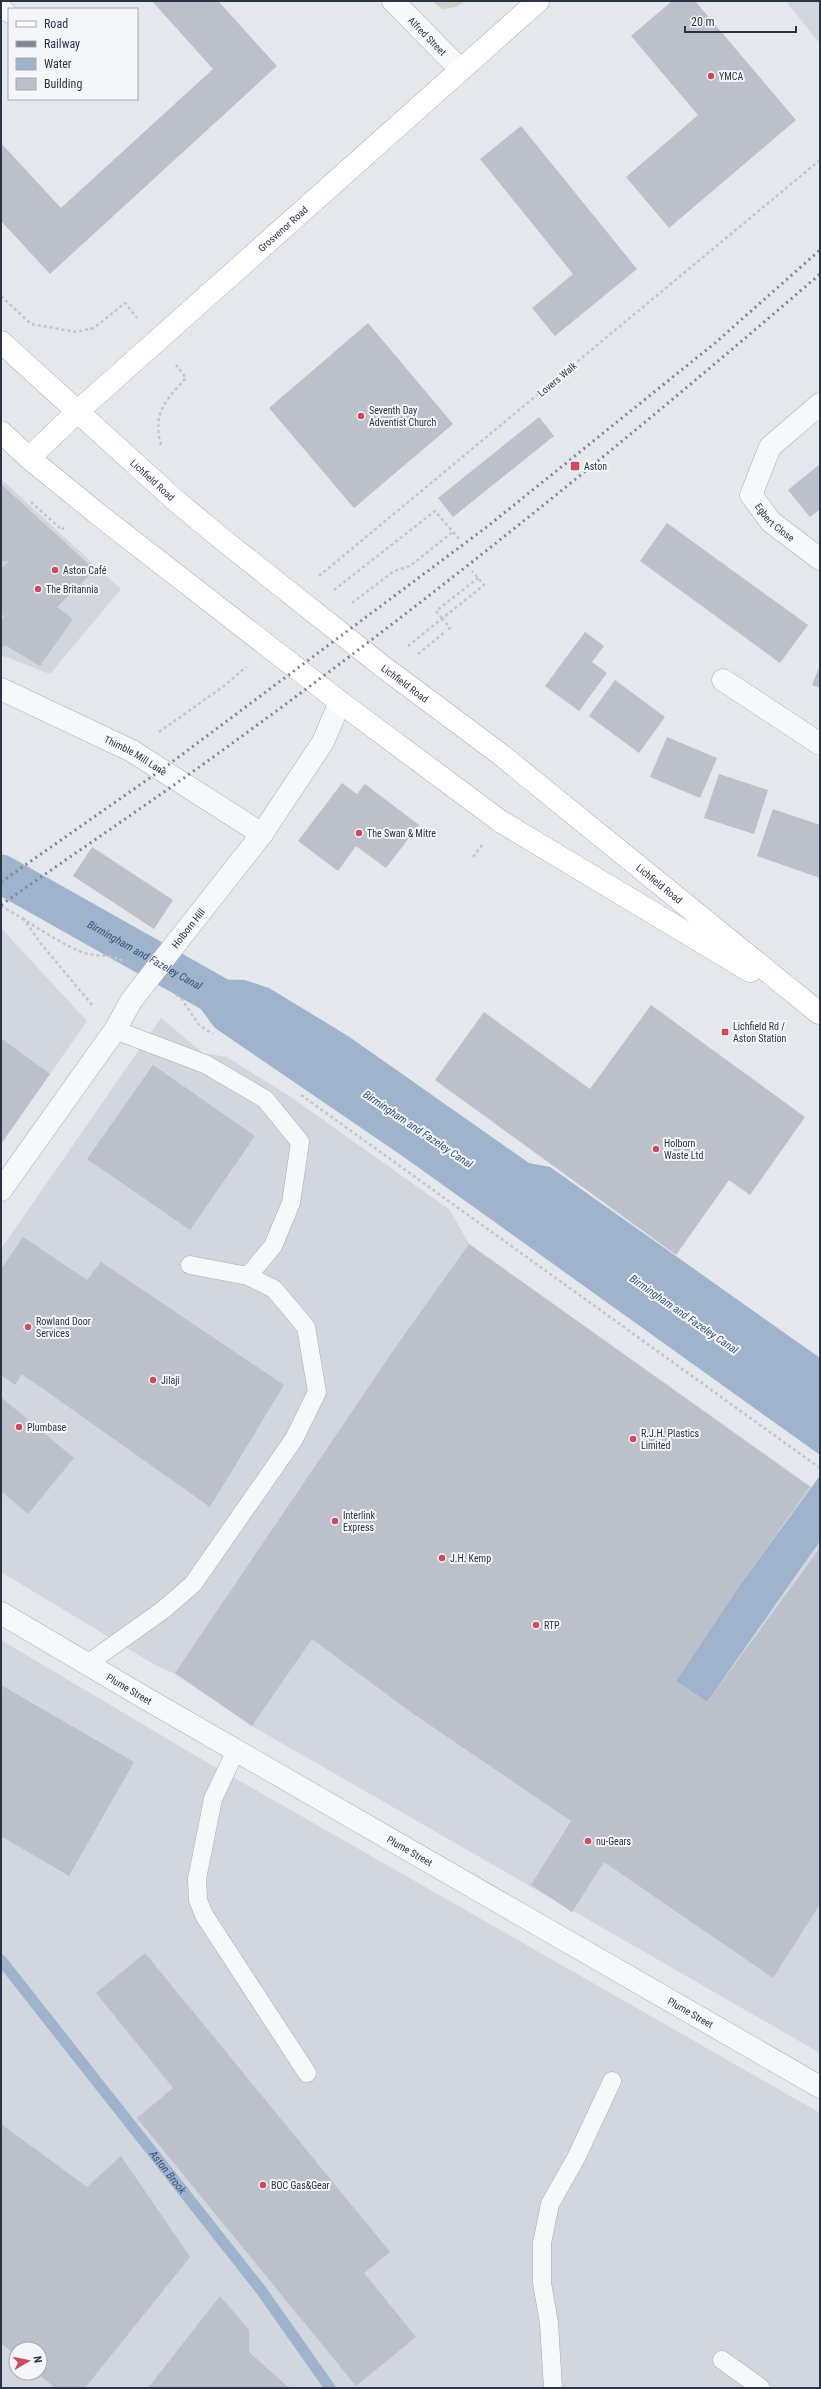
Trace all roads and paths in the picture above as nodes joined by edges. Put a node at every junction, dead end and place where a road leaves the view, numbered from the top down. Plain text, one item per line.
1 (393, 1) edge
2 (538, 1) edge
3 (462, 70) junction
4 (820, 160) edge
5 (1, 342) edge
6 (820, 404) edge
7 (77, 412) junction
8 (1, 432) edge
9 (29, 458) junction
10 (454, 531) junction
11 (459, 539) dead end
12 (820, 559) edge
13 (472, 571) dead end
14 (478, 578) junction
15 (332, 592) dead end
16 (293, 596) junction
17 (350, 605) dead end
18 (270, 647) junction
19 (404, 649) dead end
20 (414, 656) dead end
21 (723, 680) dead end
22 (1, 689) edge
23 (340, 702) junction
24 (820, 744) edge
25 (132, 751) junction
26 (262, 834) junction
27 (1, 906) edge
28 (22, 917) junction
29 (128, 965) dead end
30 (174, 994) dead end
31 (820, 1013) edge
32 (115, 1030) junction
33 (219, 1039) dead end
34 (297, 1092) dead end
35 (1, 1190) edge
36 (190, 1265) dead end
37 (248, 1276) junction
38 (820, 1468) edge
39 (1, 1613) edge
40 (87, 1664) junction
41 (236, 1750) junction
42 (307, 2073) dead end
43 (612, 2082) dead end
44 (820, 2087) edge
45 (722, 2360) dead end
46 (553, 2388) edge
47 (761, 2388) edge

1 - 3 street, Alfred Street
2 - 3 main road, Grosvenor Road
3 - 7 main road, Grosvenor Road
4 - 16 path, Lovers Walk
5 - 7 main road, Lichfield Road
6 - 12 street, Egbert Close
7 - 9 main road, Grosvenor Road
7 - 16 main road, Lichfield Road
8 - 9 main road, Lichfield Road
9 - 18 main road, Lichfield Road
10 - 11 path
10 - 15 path
10 - 17 path
13 - 14 path
14 - 19 path
14 - 20 path, bridge
16 - 31 main road, Lichfield Road
18 - 23 main road, Lichfield Road
18 - 25 path
21 - 24 street
22 - 25 street, Thimble Mill Lane
23 - 26 street, Holborn Hill
23 - 31 main road, Lichfield Road
25 - 26 street, Thimble Mill Lane
26 - 32 street, Holborn Hill, bridge
27 - 28 path
28 - 29 path
28 - 32 path
30 - 33 path
32 - 35 street, Holborn Hill
32 - 37 lane
34 - 38 path
36 - 37 lane
37 - 40 lane
39 - 40 street, Plume Street
40 - 41 street, Plume Street
41 - 42 lane
41 - 44 street, Plume Street
43 - 46 lane
45 - 47 lane

